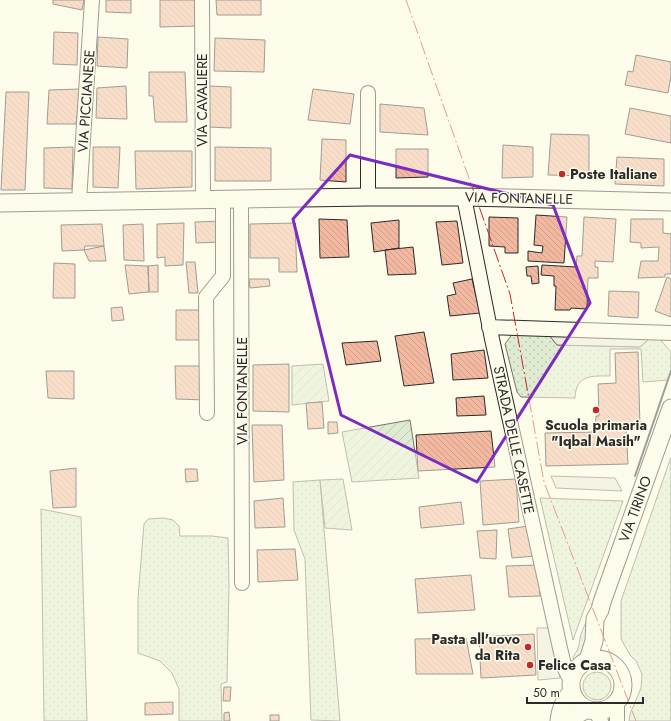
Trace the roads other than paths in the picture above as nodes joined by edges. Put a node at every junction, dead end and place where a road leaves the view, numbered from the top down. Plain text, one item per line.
1 (92, 0) edge
2 (202, 0) edge
3 (368, 93) dead end
4 (368, 197) junction
5 (464, 197) junction
6 (241, 199) junction
7 (202, 200) junction
8 (223, 200) junction
9 (80, 201) junction
10 (671, 202) edge
11 (0, 203) edge
12 (489, 327) junction
13 (671, 333) edge
14 (671, 408) edge
15 (207, 413) dead end
16 (242, 583) dead end
17 (600, 610) junction
18 (588, 660) junction
19 (609, 662) junction
20 (572, 686) junction
21 (617, 701) junction
22 (594, 714) edge
23 (559, 721) edge
24 (566, 721) edge
25 (617, 721) edge

1 - 9 street, VIA PICCIANESE
2 - 7 street, VIA CAVALIERE
3 - 4 street
4 - 5 street, VIA FONTANELLE
4 - 6 street, VIA FONTANELLE
5 - 10 street, VIA FONTANELLE
5 - 12 street, STRADA DELLE CASETTE
6 - 8 street, VIA FONTANELLE
6 - 16 street, VIA FONTANELLE
7 - 8 street, VIA FONTANELLE
7 - 9 street, VIA FONTANELLE
8 - 15 street
9 - 11 street, VIA FONTANELLE
12 - 13 street
12 - 20 street, STRADA DELLE CASETTE
14 - 17 street, VIA TIRINO
17 - 18 street, VIA TIRINO
17 - 19 street, VIA TIRINO
18 - 19 street
18 - 20 street
19 - 21 street
20 - 22 street
20 - 23 street
21 - 22 street
21 - 25 street
22 - 24 street

